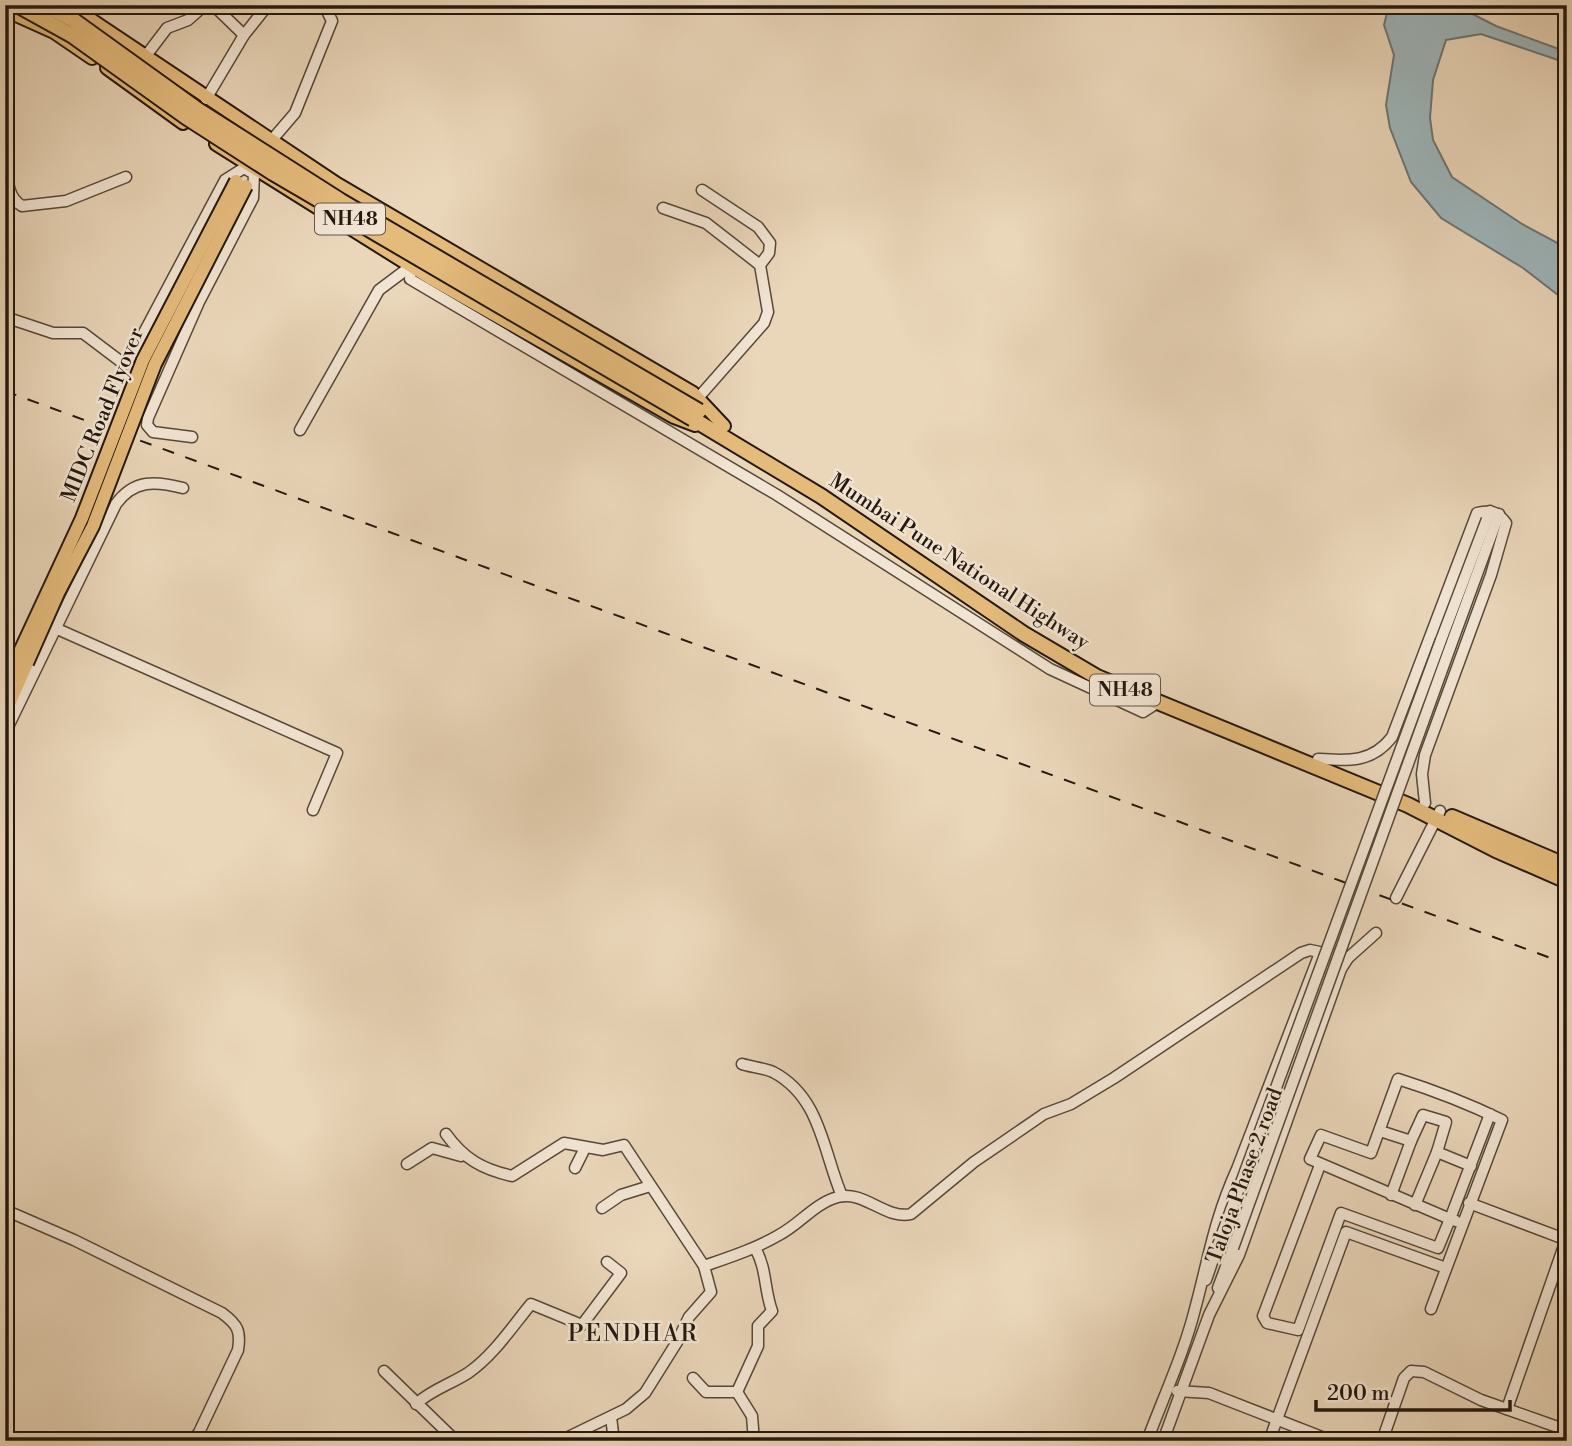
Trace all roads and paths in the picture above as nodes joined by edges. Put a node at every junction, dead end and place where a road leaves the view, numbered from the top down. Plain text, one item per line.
1 (17, 5) edge
2 (45, 5) edge
3 (69, 5) edge
4 (205, 5) edge
5 (213, 5) edge
6 (268, 5) edge
7 (324, 5) edge
8 (5, 10) edge
9 (244, 35) junction
10 (145, 57) junction
11 (206, 99) junction
12 (271, 141) junction
13 (5, 150) edge
14 (250, 170) junction
15 (126, 177) dead end
16 (702, 190) dead end
17 (663, 208) dead end
18 (761, 265) junction
19 (411, 266) junction
20 (5, 317) edge
21 (697, 410) junction
22 (300, 430) dead end
23 (721, 430) junction
24 (192, 437) dead end
25 (183, 488) dead end
26 (1494, 512) junction
27 (55, 628) junction
28 (5, 648) edge
29 (17, 663) edge
30 (5, 686) edge
31 (1157, 703) junction
32 (5, 713) edge
33 (5, 733) edge
34 (1318, 759) junction
35 (1425, 803) junction
36 (313, 810) dead end
37 (1438, 815) junction
38 (1567, 866) edge
39 (1567, 881) edge
40 (1396, 898) dead end
41 (1376, 933) dead end
42 (1320, 953) junction
43 (1348, 958) junction
44 (742, 1064) dead end
45 (1490, 1114) junction
46 (1380, 1131) junction
47 (446, 1135) dead end
48 (1411, 1141) junction
49 (585, 1148) junction
50 (1437, 1152) junction
51 (462, 1156) junction
52 (407, 1164) dead end
53 (1320, 1166) junction
54 (1471, 1166) junction
55 (575, 1168) dead end
56 (650, 1186) junction
57 (1391, 1195) junction
58 (842, 1196) junction
59 (1469, 1203) junction
60 (1415, 1205) junction
61 (602, 1208) dead end
62 (5, 1210) edge
63 (1450, 1219) junction
64 (1462, 1224) junction
65 (1566, 1240) edge
66 (755, 1248) junction
67 (1324, 1257) junction
68 (1336, 1261) junction
69 (607, 1262) dead end
70 (704, 1266) junction
71 (1446, 1268) junction
72 (1306, 1309) junction
73 (1431, 1309) dead end
74 (1195, 1310) junction
75 (1317, 1313) junction
76 (1209, 1315) junction
77 (384, 1371) dead end
78 (693, 1378) dead end
79 (1167, 1388) junction
80 (737, 1392) junction
81 (1181, 1393) junction
82 (416, 1404) junction
83 (1507, 1409) junction
84 (611, 1417) junction
85 (1277, 1419) junction
86 (1567, 1429) edge
87 (196, 1438) edge
88 (209, 1441) edge
89 (456, 1441) edge
90 (560, 1441) edge
91 (614, 1441) edge
92 (754, 1441) edge
93 (1147, 1441) edge
94 (1163, 1441) edge
95 (1269, 1441) edge
96 (1332, 1441) edge
97 (1382, 1441) edge
98 (1566, 1441) edge

1 - 21 highway, NH48, bridge
2 - 21 highway, NH48, bridge
3 - 10 main road
4 - 10 street
5 - 9 street
6 - 9 street
7 - 12 street
8 - 14 main road
9 - 11 street
10 - 11 main road
11 - 12 main road
12 - 14 main road, MIDC Road Flyover
12 - 21 main road
13 - 15 street
14 - 19 main road
14 - 20 street
14 - 24 street
14 - 29 main road, MIDC Road Flyover, bridge
16 - 18 street
17 - 18 street
18 - 21 street
19 - 22 street
19 - 23 main road
19 - 31 street
21 - 23 highway, NH48
23 - 31 highway, Mumbai Pune National Highway / NH48
23 - 34 highway, Mumbai Pune National Highway / NH48
25 - 27 street
26 - 34 street
26 - 35 street
26 - 74 street, bridge
26 - 76 street, bridge
27 - 33 street
27 - 36 street
28 - 29 street
29 - 30 main road
29 - 32 main road
31 - 37 highway, Mumbai Pune National Highway / NH48
34 - 35 highway, Mumbai Pune National Highway / NH48
35 - 37 highway, Mumbai Pune National Highway / NH48
37 - 38 highway, Mumbai Pune National Highway / NH48
37 - 39 highway, Mumbai Pune National Highway / NH48
37 - 40 street
41 - 43 street, Taloja Phase 2 road
42 - 43 street
42 - 58 street
42 - 74 street, Taloja Phase 2 road
43 - 76 street, Taloja Phase 2 road
44 - 58 street
45 - 46 street
45 - 54 street
45 - 59 street
46 - 48 street
46 - 53 street
47 - 51 street
48 - 50 street
48 - 57 street
49 - 51 street
49 - 55 street
49 - 56 street
50 - 54 street
50 - 60 street
51 - 52 street
53 - 57 street
53 - 72 street
54 - 63 street
56 - 61 street
56 - 70 street
57 - 60 street
58 - 66 street
59 - 64 street
59 - 65 street
60 - 63 street
62 - 87 street
63 - 64 street
63 - 67 street
64 - 71 street
65 - 83 street
66 - 70 street
66 - 80 street
67 - 68 street
67 - 72 street
68 - 71 street
68 - 75 street
69 - 82 street
70 - 84 street
71 - 73 street
72 - 75 street
74 - 79 street, Taloja Phase 2 road
75 - 85 street
76 - 81 street, Taloja Phase 2 road
77 - 82 street
78 - 80 street
79 - 81 street
79 - 93 street, Taloja Phase 2 road
80 - 92 street
81 - 85 street
81 - 94 street, Taloja Phase 2 road
82 - 89 street
83 - 86 street
83 - 97 street
84 - 90 street
84 - 91 street
85 - 95 street
85 - 96 street
86 - 98 street
87 - 88 street

